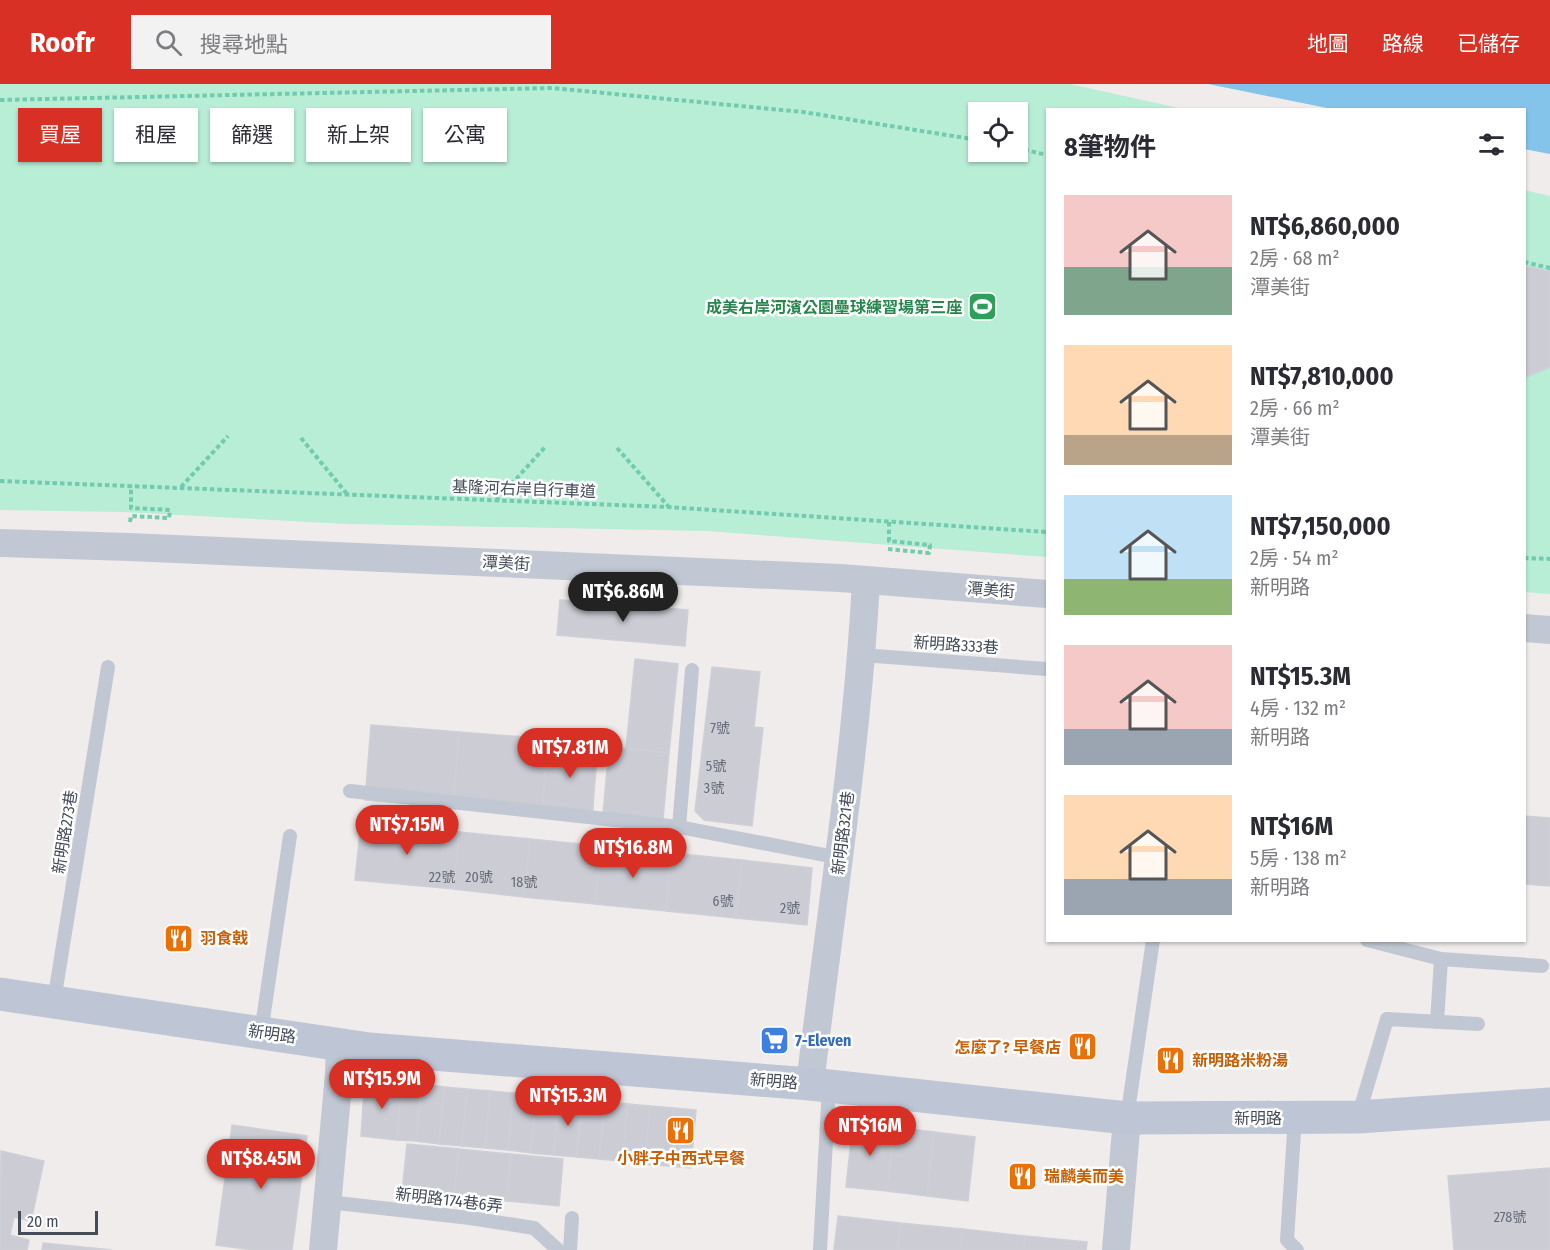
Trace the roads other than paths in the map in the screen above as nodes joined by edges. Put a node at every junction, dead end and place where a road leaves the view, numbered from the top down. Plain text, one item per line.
1 (0, 543) edge
2 (866, 581) junction
3 (1046, 594) edge
4 (1526, 628) edge
5 (1550, 630) edge
6 (862, 655) junction
7 (108, 667) dead end
8 (1046, 669) edge
9 (692, 670) dead end
10 (350, 791) dead end
11 (679, 826) junction
12 (290, 836) dead end
13 (840, 858) junction
14 (1153, 942) edge
15 (1375, 942) edge
16 (1441, 959) junction
17 (1542, 966) dead end
18 (0, 994) edge
19 (54, 1001) junction
20 (1437, 1022) junction
21 (1478, 1024) dead end
22 (261, 1033) junction
23 (340, 1045) junction
24 (819, 1085) junction
25 (1550, 1104) edge
26 (1295, 1117) junction
27 (1358, 1117) junction
28 (1127, 1118) junction
29 (328, 1202) junction
30 (572, 1218) dead end
31 (323, 1250) edge
32 (558, 1250) edge
33 (570, 1250) edge
34 (820, 1250) edge
35 (1116, 1250) edge
36 (1297, 1250) edge

1 - 2 street, 潭美街
2 - 3 street, 潭美街
2 - 6 street, 新明路321巷
4 - 5 street
6 - 8 lane, 新明路333巷
6 - 13 street, 新明路321巷
7 - 19 lane, 新明路273巷
9 - 11 lane
10 - 11 lane
11 - 13 lane
12 - 22 lane
13 - 24 street, 新明路321巷
14 - 28 lane
15 - 16 lane
16 - 17 lane
16 - 20 lane
18 - 19 street, 新明路
19 - 22 street, 新明路
20 - 21 lane
20 - 27 lane
22 - 23 street, 新明路
23 - 24 street, 新明路
23 - 29 street
24 - 28 street, 新明路
24 - 34 lane
25 - 27 street, 新明路
26 - 27 street, 新明路
26 - 28 street, 新明路
26 - 36 lane
28 - 35 street
29 - 31 street
29 - 32 lane, 新明路174巷6弄
30 - 33 lane

